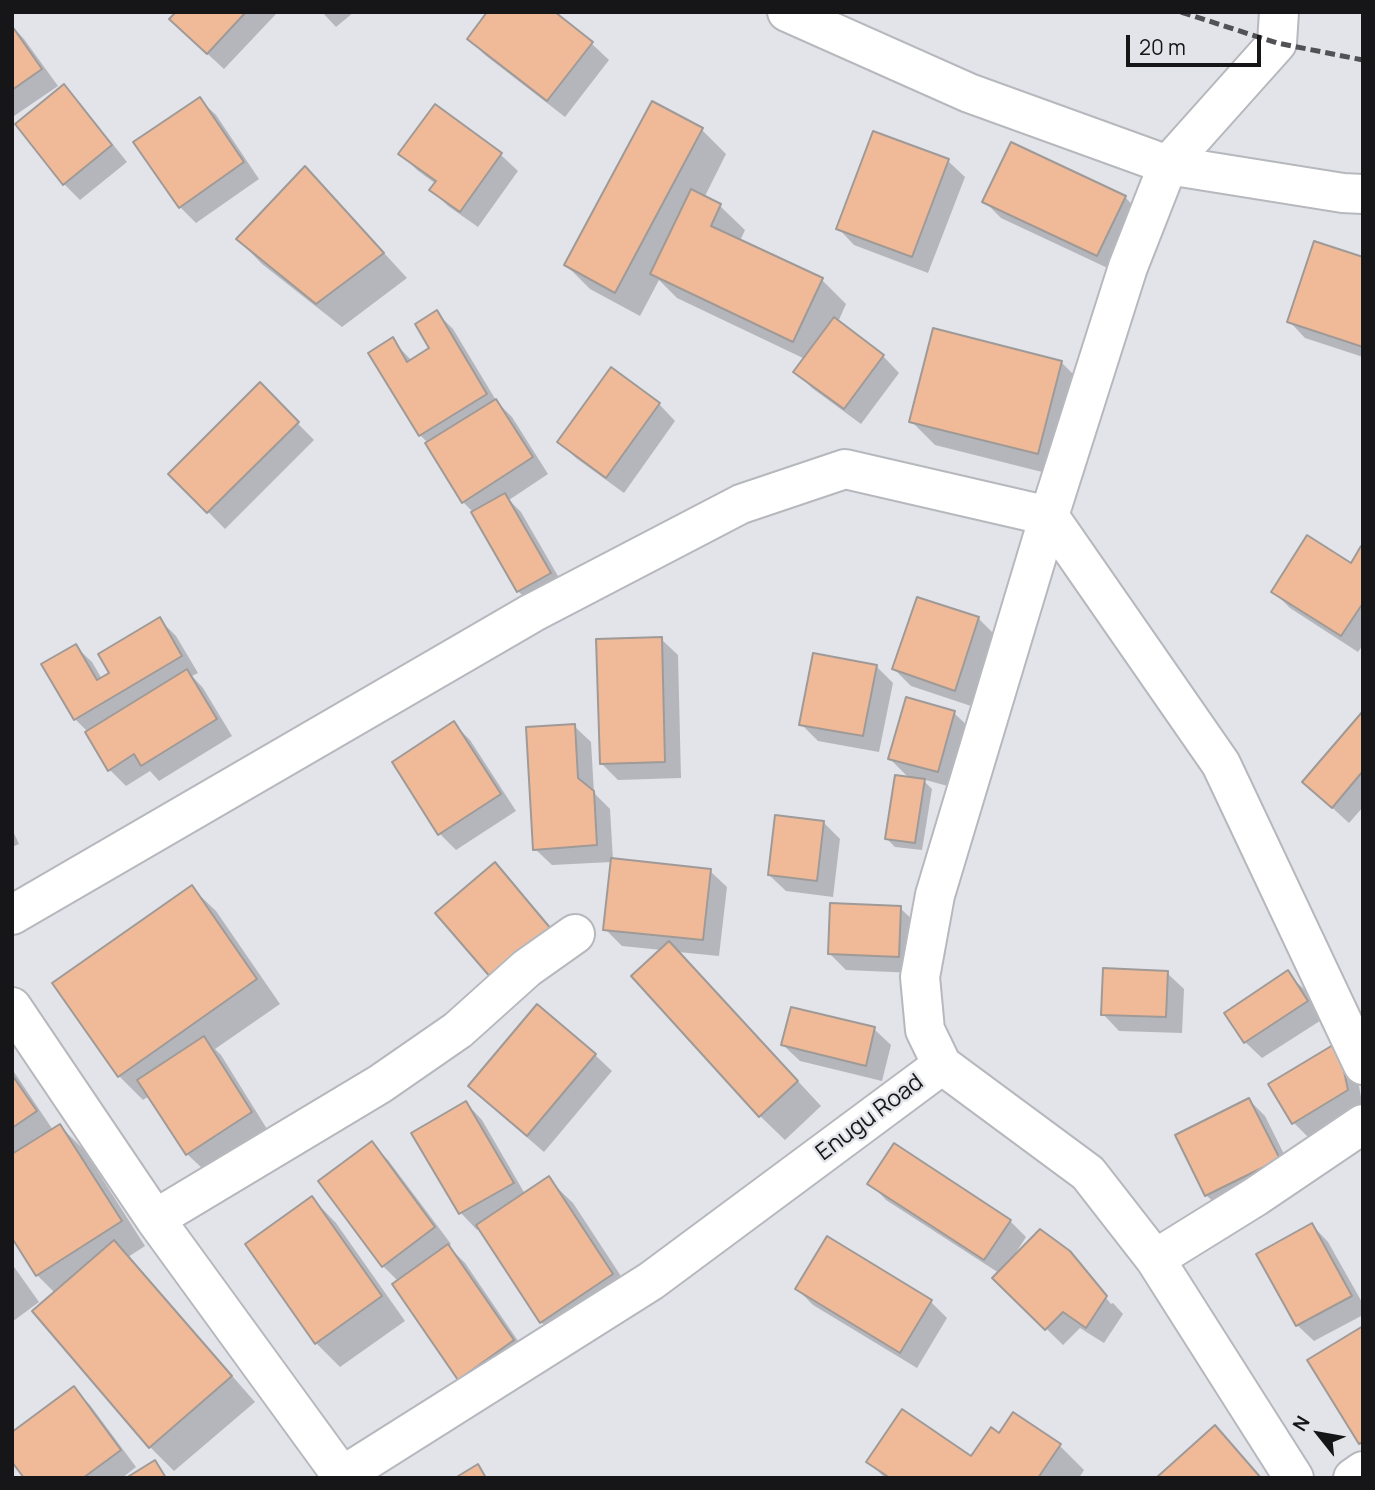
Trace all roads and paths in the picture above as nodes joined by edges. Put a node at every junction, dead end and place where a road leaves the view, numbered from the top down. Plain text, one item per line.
1 (787, 12) edge
2 (1279, 12) edge
3 (1168, 165) junction
4 (1363, 194) edge
5 (1049, 516) junction
6 (12, 915) edge
7 (575, 934) dead end
8 (12, 1007) edge
9 (942, 1065) junction
10 (1363, 1065) edge
11 (1363, 1124) edge
12 (155, 1219) junction
13 (1155, 1259) junction
14 (1363, 1471) edge
15 (343, 1477) edge
16 (1294, 1478) edge
17 (1353, 1478) edge

1 - 3 street
2 - 3 street
3 - 4 street
3 - 5 street
5 - 6 street
5 - 9 street
5 - 10 street
7 - 12 street
8 - 12 street
9 - 13 street, Enugu Road
9 - 15 street, Enugu Road
11 - 13 street
12 - 15 street
13 - 16 street, Enugu Road
14 - 17 street

